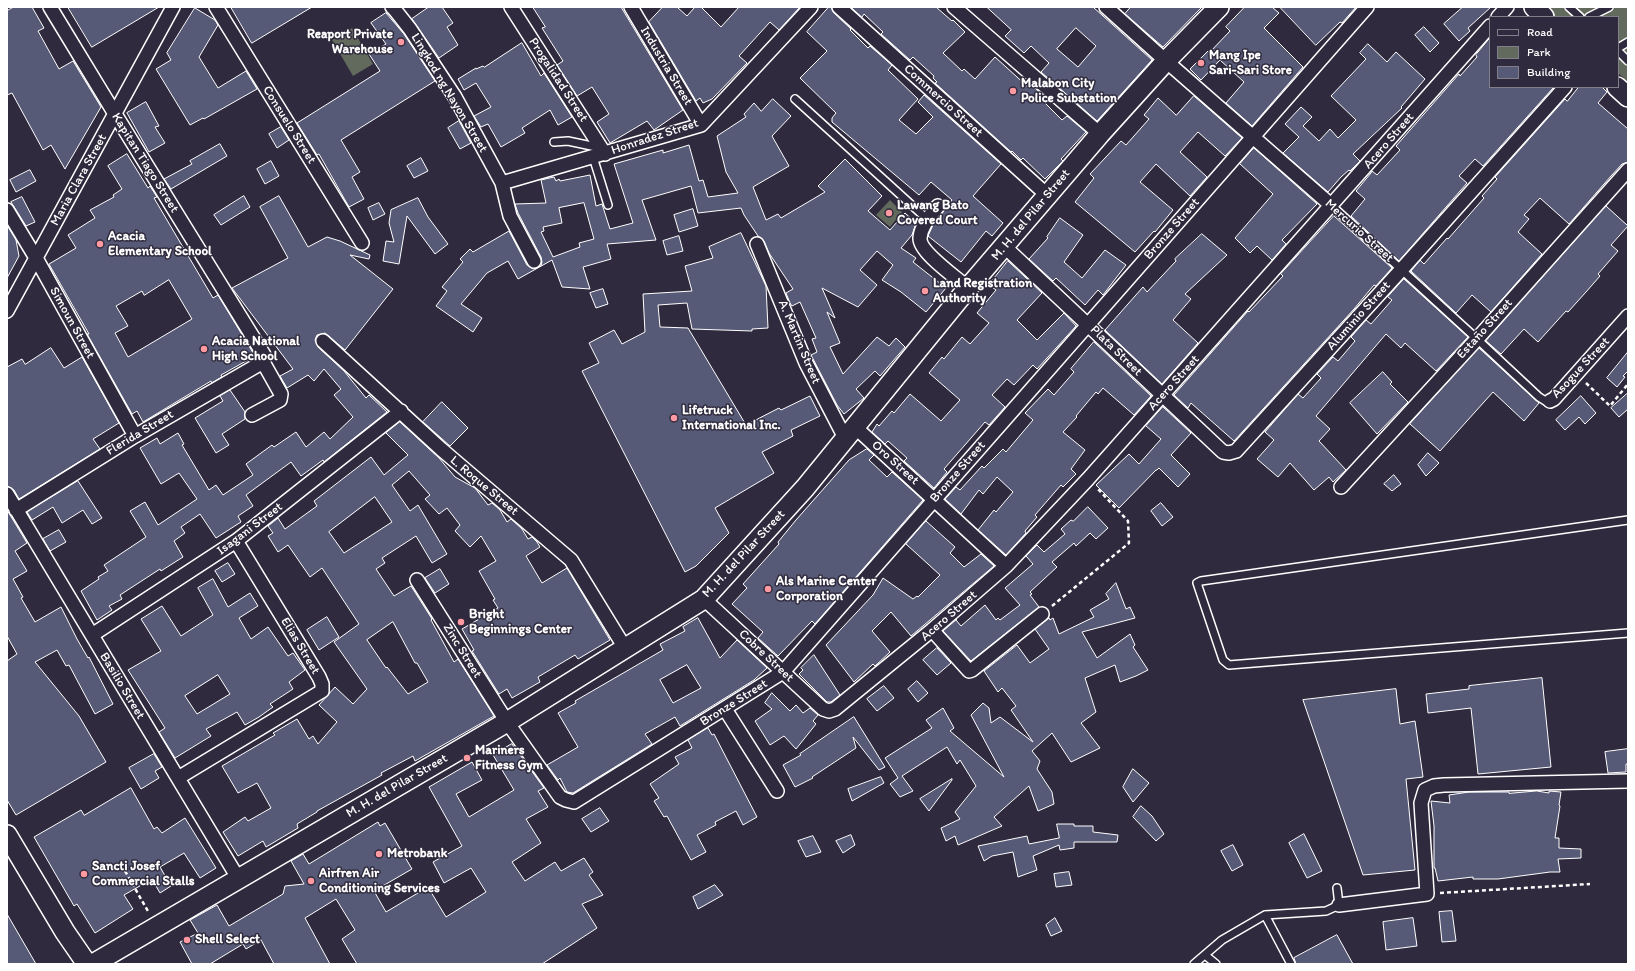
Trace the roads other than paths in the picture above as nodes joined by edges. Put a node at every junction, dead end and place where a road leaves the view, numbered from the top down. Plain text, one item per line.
1 (50, 7) edge
2 (173, 7) edge
3 (216, 7) edge
4 (392, 7) edge
5 (511, 7) edge
6 (632, 7) edge
7 (839, 7) edge
8 (954, 7) edge
9 (1106, 7) edge
10 (1219, 7) edge
11 (1367, 7) edge
12 (1507, 7) edge
13 (1534, 7) edge
14 (1569, 7) edge
15 (1608, 7) edge
16 (806, 9) edge
17 (1499, 16) edge
18 (1543, 16) edge
19 (1579, 16) edge
20 (1591, 16) edge
21 (1489, 27) edge
22 (1628, 42) edge
23 (1619, 49) edge
24 (1619, 51) edge
25 (1166, 61) junction
26 (1628, 61) edge
27 (1564, 88) edge
28 (1618, 88) edge
29 (1628, 97) edge
30 (795, 99) dead end
31 (115, 114) junction
32 (701, 125) junction
33 (1100, 134) junction
34 (1252, 138) junction
35 (554, 142) dead end
36 (600, 153) junction
37 (1628, 170) edge
38 (502, 183) junction
39 (1047, 195) junction
40 (608, 204) dead end
41 (938, 206) dead end
42 (1332, 206) junction
43 (7, 210) edge
44 (927, 219) junction
45 (362, 243) dead end
46 (757, 244) dead end
47 (1004, 247) junction
48 (36, 258) junction
49 (534, 261) dead end
50 (1402, 270) junction
51 (968, 288) junction
52 (7, 311) edge
53 (1628, 316) edge
54 (1088, 324) junction
55 (1477, 339) junction
56 (323, 341) dead end
57 (264, 360) junction
58 (1162, 396) junction
59 (1550, 401) joint
60 (401, 411) junction
61 (252, 415) dead end
62 (850, 432) junction
63 (135, 436) junction
64 (1229, 453) joint
65 (1341, 487) dead end
66 (7, 494) edge
67 (934, 498) junction
68 (16, 510) junction
69 (1628, 520) edge
70 (236, 541) junction
71 (1006, 566) junction
72 (417, 580) dead end
73 (704, 599) junction
74 (1042, 614) road end
75 (932, 630) junction
76 (1628, 633) edge
77 (92, 635) junction
78 (625, 648) junction
79 (783, 672) junction
80 (725, 709) junction
81 (829, 711) joint
82 (507, 722) junction
83 (178, 778) junction
84 (1628, 781) edge
85 (777, 791) dead end
86 (7, 835) edge
87 (238, 878) junction
88 (1337, 888) dead end
89 (1339, 905) junction
90 (1265, 915) junction
91 (1205, 955) junction
92 (87, 964) edge
93 (93, 964) edge
94 (1194, 964) edge
95 (1216, 964) edge
96 (1291, 964) edge

1 - 31 street, Kapitan Tiago Street
2 - 31 street, Maria Clara Street
3 - 45 street, Consuelo Street
4 - 38 street, Lingkod ng Nayon Street
5 - 36 street, Progalidad Street
6 - 32 street, Industria Street
7 - 39 street, Commercio Street
8 - 33 street
9 - 25 street, Mercurio Street
10 - 25 main road, M. H. del Pilar Street
11 - 34 street, Bronze Street
12 - 17 street
13 - 18 main road
14 - 19 lane
15 - 20 lane
16 - 32 street, Honradez Street
21 - 42 street, Acero Street
22 - 23 lane
24 - 26 lane
25 - 33 main road, M. H. del Pilar Street
25 - 34 street, Mercurio Street
27 - 50 street, Aluminio Street
28 - 29 main road
30 - 44 lane
31 - 48 street, Maria Clara Street
31 - 57 street, Kapitan Tiago Street
32 - 36 street, Honradez Street
33 - 39 main road, M. H. del Pilar Street
34 - 42 street, Mercurio Street
34 - 54 street, Bronze Street
35 - 36 lane
36 - 38 street, Honradez Street
36 - 40 lane
37 - 55 street, Estaño Street
38 - 49 street
39 - 47 main road, M. H. del Pilar Street
41 - 44 street
42 - 50 lane, Mercurio Street
42 - 58 street, Acero Street
43 - 48 street, Simoun Street
44 - 51 street
46 - 62 street, A. Martin Street
47 - 51 main road, M. H. del Pilar Street
47 - 54 street, Plata Street
48 - 52 street, Maria Clara Street
48 - 63 street, Simoun Street
50 - 55 lane, Mercurio Street
50 - 64 street, Aluminio Street
51 - 62 main road, M. H. del Pilar Street
53 - 59 street, Asogue Street
54 - 58 street, Plata Street
54 - 67 street, Bronze Street
55 - 59 lane, Mercurio Street
55 - 65 street, Estaño Street
56 - 60 street, L. Roque Street
57 - 61 street, Kapitan Tiago Street
57 - 63 street, Flerida Street
58 - 64 street, Plata Street
58 - 71 street, Acero Street
60 - 70 street, Isagani Street
60 - 78 street, L. Roque Street
62 - 67 street, Oro Street
62 - 73 main road, M. H. del Pilar Street
63 - 68 street, Flerida Street
66 - 68 street, Basilio Street
67 - 71 street, Oro Street
67 - 79 street, Bronze Street
68 - 77 street, Basilio Street
69 - 76 lane
70 - 77 street, Isagani Street
70 - 83 street, Elias Street
71 - 75 street, Acero Street
72 - 82 street, Zinc Street
73 - 78 main road, M. H. del Pilar Street
73 - 79 street, Cobre Street
74 - 75 street
75 - 81 street, Acero Street
77 - 83 street, Basilio Street
78 - 82 main road, M. H. del Pilar Street
79 - 80 street, Bronze Street
79 - 81 street, Cobre Street
80 - 82 street, Bronze Street
80 - 85 street
82 - 87 main road, M. H. del Pilar Street
83 - 87 street, Basilio Street
84 - 89 street
86 - 92 main road
87 - 93 main road, M. H. del Pilar Street
88 - 89 lane
89 - 90 lane
90 - 91 lane
90 - 96 lane
91 - 94 lane
91 - 95 lane

